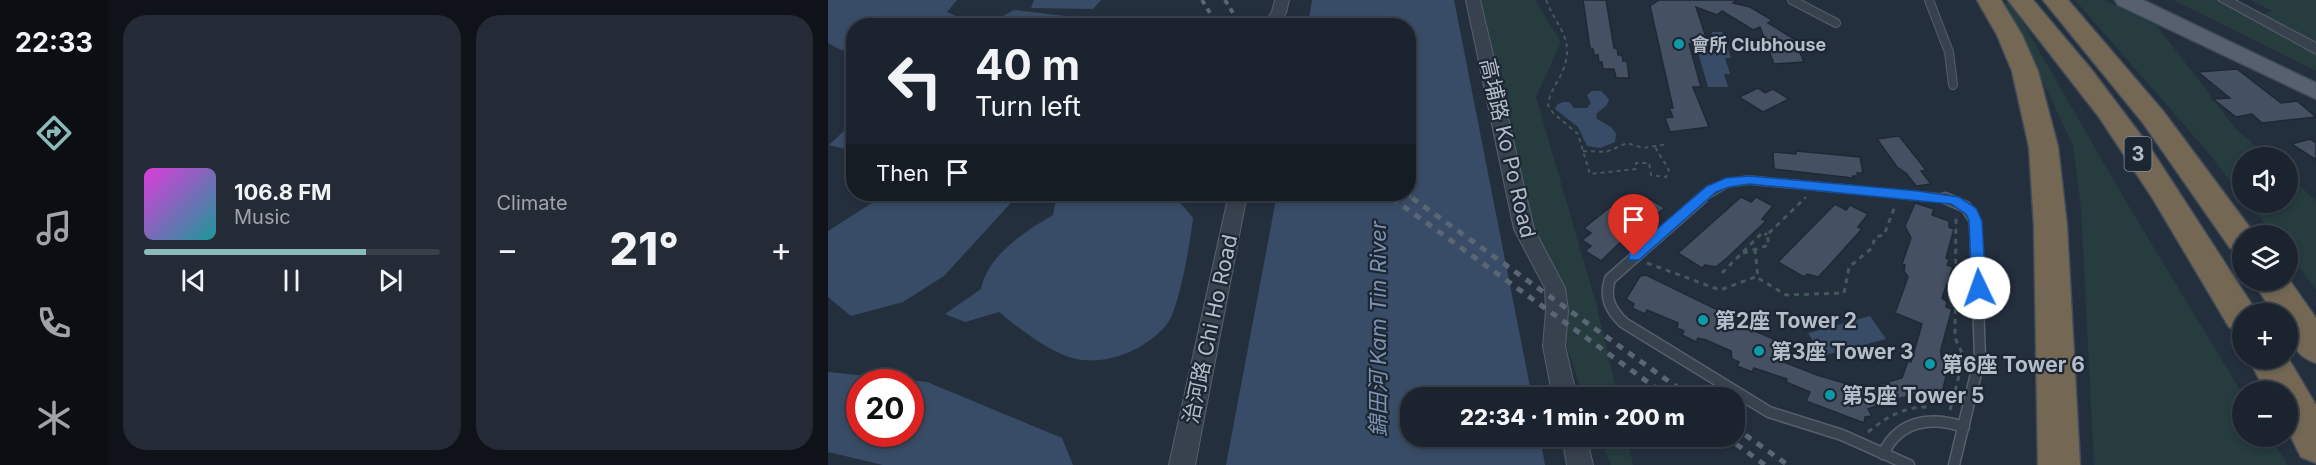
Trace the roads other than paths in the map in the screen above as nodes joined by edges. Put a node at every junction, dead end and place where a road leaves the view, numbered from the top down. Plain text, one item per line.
1 (1282, 0) edge
2 (1473, 0) edge
3 (1792, 0) edge
4 (1929, 0) edge
5 (1989, 0) edge
6 (2020, 0) edge
7 (2055, 0) edge
8 (2126, 0) edge
9 (2154, 0) edge
10 (2225, 0) edge
11 (1276, 18) edge
12 (1836, 23) dead end
13 (2316, 49) edge
14 (2316, 80) edge
15 (1953, 85) dead end
16 (2316, 92) edge
17 (1237, 201) edge
18 (2232, 226) edge
19 (2277, 291) edge
20 (2287, 291) edge
21 (2233, 303) edge
22 (2316, 320) edge
23 (2316, 348) edge
24 (1563, 387) edge
25 (2298, 412) edge
26 (1964, 427) junction
27 (2316, 444) edge
28 (1576, 447) edge
29 (1883, 454) junction
30 (1182, 465) edge
31 (1580, 465) edge
32 (1909, 465) edge
33 (1954, 465) edge
34 (2059, 465) edge

1 - 11 street
2 - 24 street, 高埔路 Ko Po Road
3 - 12 lane
4 - 15 lane
5 - 34 highway
6 - 21 highway, 3
7 - 18 highway, 3
8 - 16 main road
9 - 14 main road
10 - 13 street
17 - 30 street, 治河路 Chi Ho Road
19 - 23 highway
20 - 22 highway
25 - 27 highway
26 - 29 lane
26 - 29 lane
26 - 33 lane
28 - 31 street
29 - 32 lane

